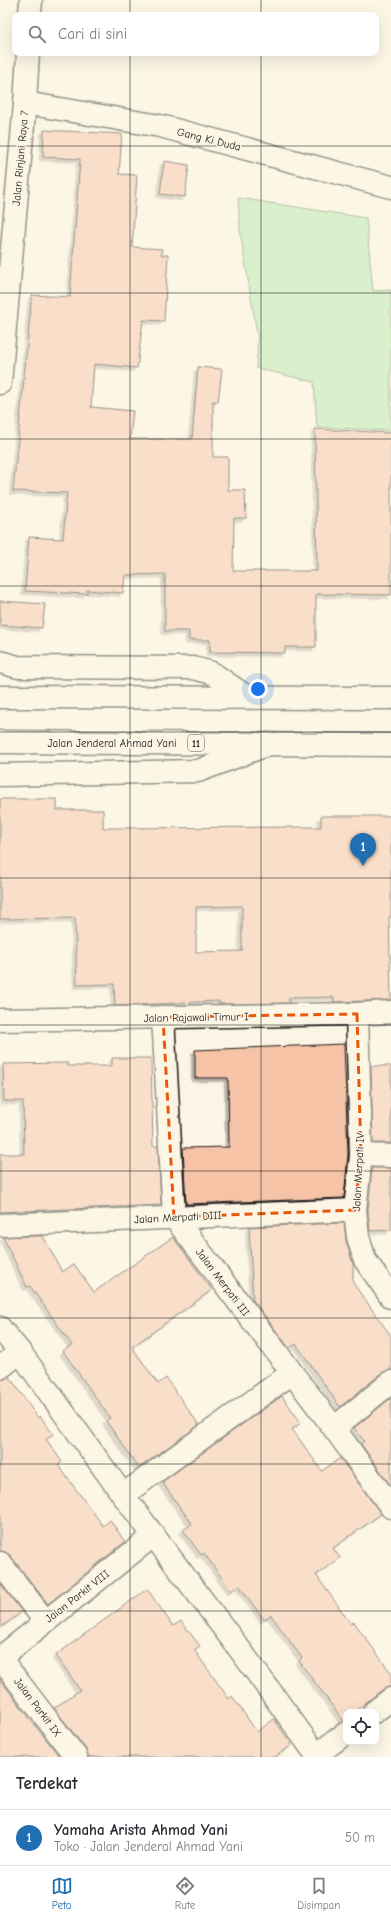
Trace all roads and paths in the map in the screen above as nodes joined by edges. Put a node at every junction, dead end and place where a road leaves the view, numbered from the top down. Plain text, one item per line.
1 (30, 0) edge
2 (30, 12) edge
3 (28, 56) edge
4 (25, 103) junction
5 (391, 187) edge
6 (0, 383) edge
7 (0, 662) edge
8 (0, 697) edge
9 (247, 697) junction
10 (391, 698) edge
11 (0, 742) edge
12 (270, 744) junction
13 (391, 745) edge
14 (0, 775) edge
15 (391, 1012) edge
16 (357, 1014) junction
17 (163, 1017) junction
18 (0, 1020) edge
19 (361, 1155) junction
20 (391, 1156) edge
21 (355, 1210) junction
22 (174, 1217) junction
23 (0, 1225) edge
24 (391, 1297) edge
25 (0, 1328) edge
26 (20, 1352) junction
27 (0, 1368) edge
28 (292, 1373) junction
29 (391, 1382) edge
30 (334, 1428) junction
31 (123, 1496) junction
32 (391, 1507) edge
33 (154, 1535) junction
34 (0, 1563) edge
35 (45, 1621) junction
36 (0, 1658) edge
37 (391, 1699) edge
38 (378, 1709) edge
39 (343, 1735) edge
40 (317, 1756) edge
41 (76, 1757) edge

1 - 2 main road
3 - 4 main road, Jalan Rinjani Raya 7
4 - 5 main road, Gang Ki Duda
4 - 6 main road, Jalan Rinjani Raya 7
7 - 9 main road
8 - 9 main road
9 - 10 main road
11 - 12 main road, Jalan Jenderal Ahmad Yani / 11
12 - 13 main road, Jalan Jenderal Ahmad Yani / 11
12 - 14 main road
15 - 16 main road, Jalan Rajawali Timur I
16 - 17 main road, Jalan Rajawali Timur I
16 - 19 main road, Jalan Merpati IV
17 - 18 main road, Jalan Rajawali Timur I
17 - 22 main road
19 - 20 main road
19 - 21 main road, Jalan Merpati IV
21 - 22 main road, Jalan Merpati DIII
21 - 24 main road, Jalan Merpati IV
22 - 23 main road, Jalan Merpati DIII
22 - 28 main road, Jalan Merpati III
25 - 26 main road
26 - 27 main road
26 - 31 main road
28 - 30 main road, Jalan Merpati III
28 - 31 main road
29 - 30 main road
30 - 32 main road, Jalan Merpati III
31 - 33 main road
33 - 35 main road, Jalan Parkit VIII
33 - 40 main road
34 - 35 main road
35 - 36 main road, Jalan Parkit VIII
36 - 41 main road, Jalan Parkit IX
37 - 38 main road
39 - 40 main road

